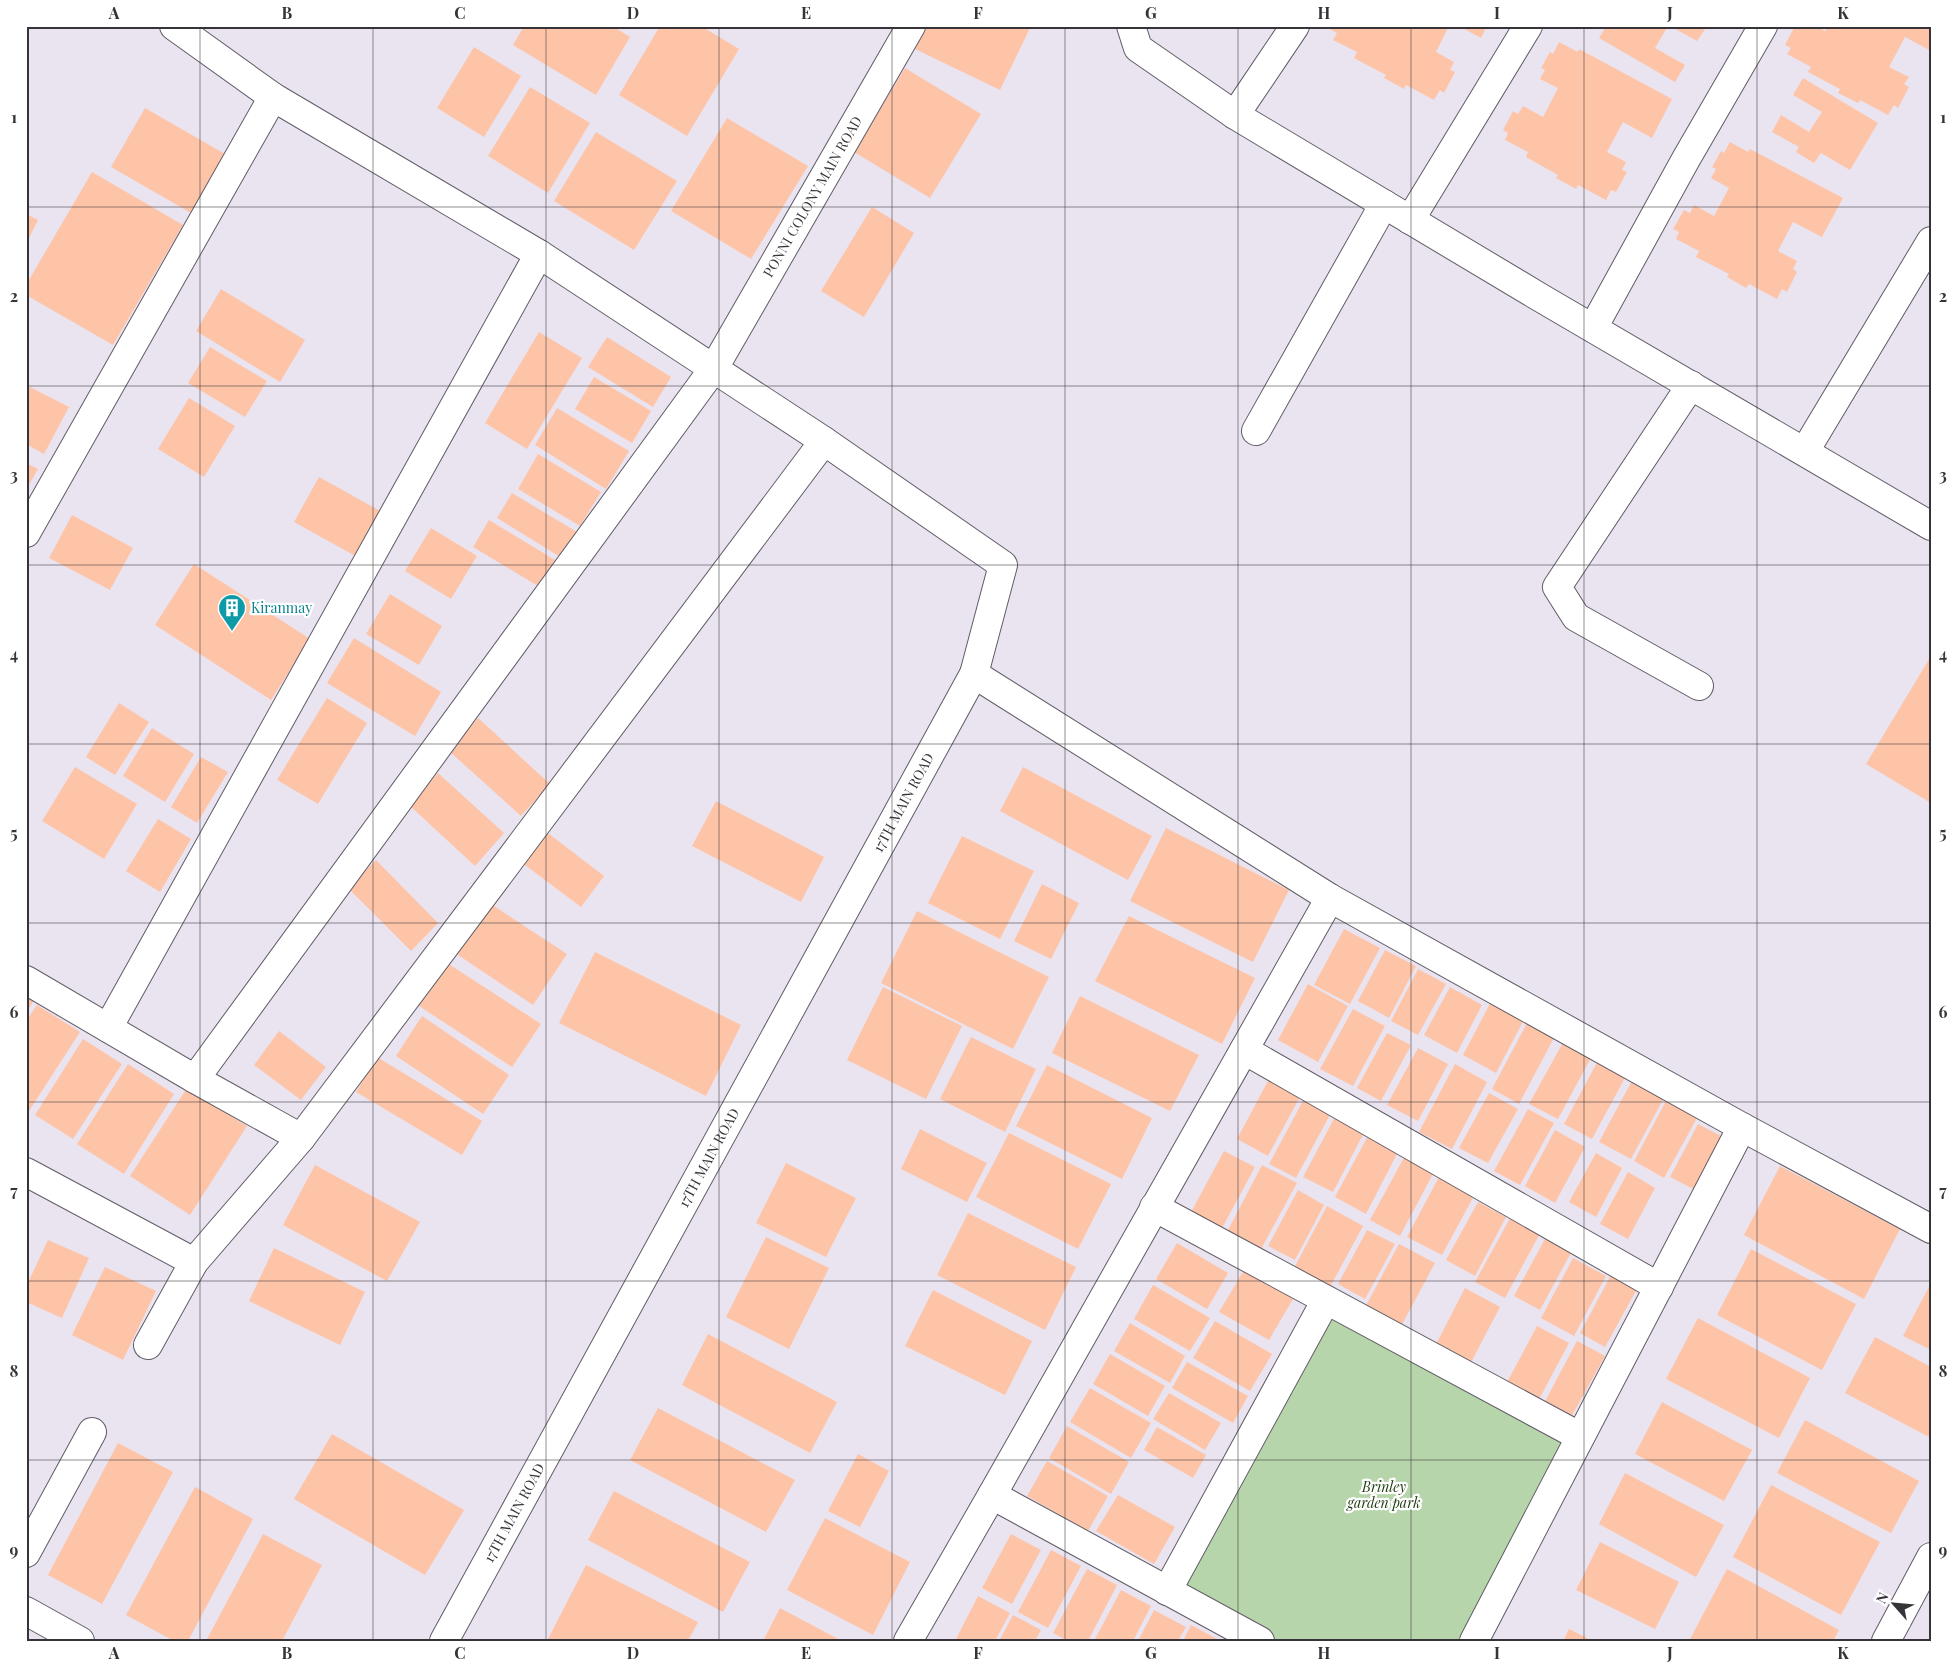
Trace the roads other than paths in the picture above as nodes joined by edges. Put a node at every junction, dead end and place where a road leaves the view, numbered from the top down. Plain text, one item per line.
1 (174, 26) edge
2 (911, 26) edge
3 (1131, 26) edge
4 (1295, 26) edge
5 (1528, 26) edge
6 (1763, 26) edge
7 (273, 97) junction
8 (1235, 115) junction
9 (1384, 204) junction
10 (1410, 220) junction
11 (1931, 240) edge
12 (539, 254) junction
13 (1593, 328) junction
14 (714, 368) junction
15 (1691, 385) junction
16 (1256, 431) dead end
17 (824, 442) junction
18 (1805, 452) junction
19 (1931, 526) edge
20 (26, 533) edge
21 (974, 674) junction
22 (1699, 686) dead end
23 (1330, 898) junction
24 (26, 980) edge
25 (108, 1028) junction
26 (1244, 1050) junction
27 (195, 1079) junction
28 (1742, 1127) junction
29 (302, 1138) junction
30 (26, 1172) edge
31 (1154, 1207) junction
32 (1931, 1229) edge
33 (194, 1262) junction
34 (1660, 1287) junction
35 (1326, 1300) junction
36 (148, 1345) dead end
37 (92, 1432) dead end
38 (1579, 1436) junction
39 (992, 1495) junction
40 (26, 1553) edge
41 (1931, 1557) edge
42 (1167, 1591) junction
43 (26, 1612) edge
44 (80, 1641) edge
45 (444, 1641) edge
46 (908, 1641) edge
47 (1260, 1641) edge
48 (1474, 1641) edge
49 (1886, 1641) edge

1 - 7 street
2 - 14 street, PONNI COLONY MAIN ROAD
3 - 8 street
4 - 8 street
5 - 10 street
6 - 13 street
7 - 12 street
7 - 20 street
8 - 9 street
9 - 10 street
9 - 16 street
10 - 13 street
11 - 18 street
12 - 14 street
12 - 25 street
13 - 15 street
14 - 17 street
14 - 27 street, PONNI COLONY MAIN ROAD
15 - 18 street
15 - 22 street
17 - 21 street, 17TH MAIN ROAD
17 - 29 street
18 - 19 street
21 - 23 street
21 - 45 street, 17TH MAIN ROAD
23 - 26 street
23 - 28 street
24 - 25 street
25 - 27 street
26 - 31 street
26 - 34 street
27 - 29 street
28 - 32 street
28 - 34 street
29 - 33 street
30 - 33 street
31 - 35 street
31 - 39 street
33 - 36 street
34 - 38 street
35 - 38 street
35 - 42 street
37 - 40 street
38 - 48 street
39 - 42 street
39 - 46 street
41 - 49 street
42 - 47 street
43 - 44 street

